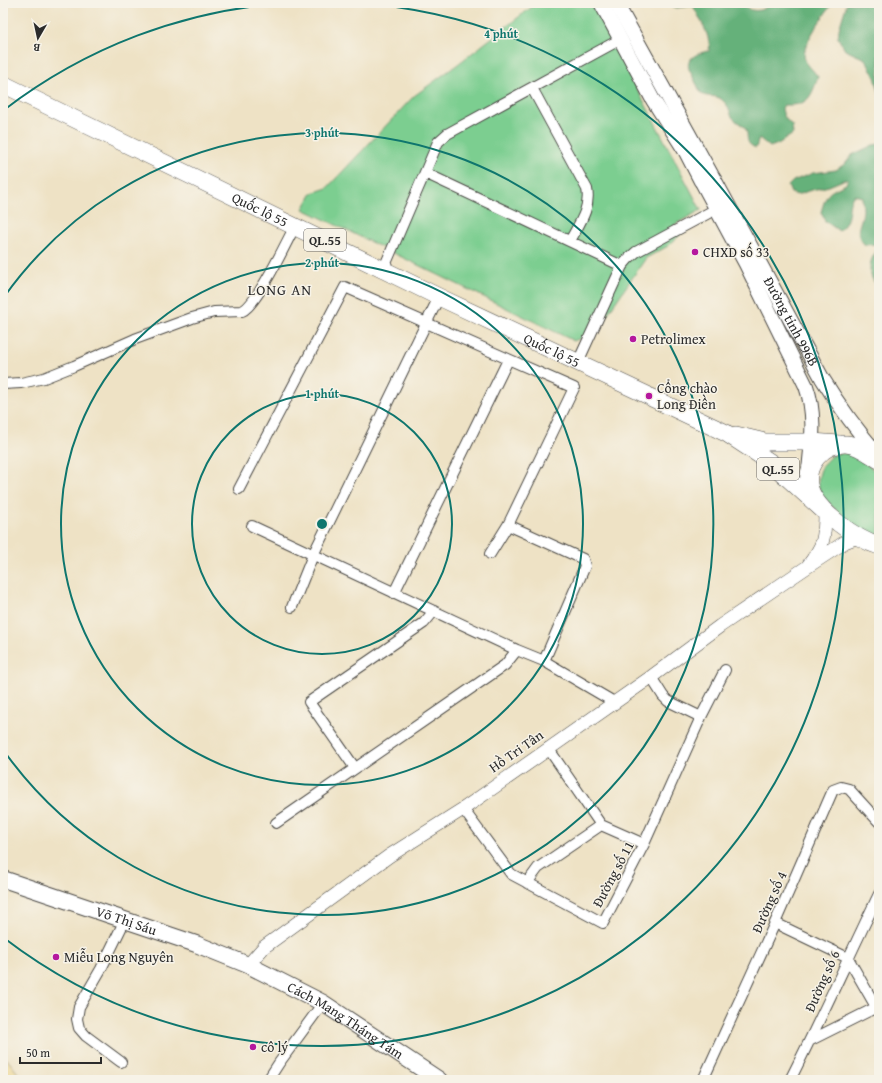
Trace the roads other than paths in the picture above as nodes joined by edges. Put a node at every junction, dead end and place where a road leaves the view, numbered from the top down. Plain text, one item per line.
1 (601, 3) edge
2 (616, 3) edge
3 (621, 39) junction
4 (3, 84) edge
5 (532, 88) junction
6 (425, 173) junction
7 (708, 180) junction
8 (716, 209) junction
9 (295, 226) junction
10 (570, 241) junction
11 (622, 266) junction
12 (384, 268) junction
13 (439, 297) junction
14 (426, 323) junction
15 (508, 360) junction
16 (578, 362) junction
17 (3, 384) edge
18 (726, 433) junction
19 (812, 442) junction
20 (847, 444) junction
21 (879, 457) edge
22 (879, 460) edge
23 (809, 471) junction
24 (239, 489) dead end
25 (825, 512) junction
26 (508, 525) junction
27 (252, 526) dead end
28 (858, 537) junction
29 (879, 546) edge
30 (879, 552) edge
31 (490, 554) dead end
32 (313, 556) junction
33 (807, 567) junction
34 (394, 593) junction
35 (292, 607) dead end
36 (434, 611) junction
37 (517, 650) junction
38 (544, 661) junction
39 (725, 670) dead end
40 (650, 677) junction
41 (614, 702) junction
42 (702, 717) junction
43 (548, 748) junction
44 (355, 768) junction
45 (463, 809) junction
46 (879, 822) edge
47 (276, 823) dead end
48 (601, 825) junction
49 (644, 844) junction
50 (3, 879) edge
51 (527, 883) junction
52 (879, 894) edge
53 (125, 920) junction
54 (775, 923) junction
55 (848, 958) junction
56 (248, 965) junction
57 (323, 1004) junction
58 (878, 1008) edge
59 (811, 1040) junction
60 (121, 1062) dead end
61 (268, 1080) edge
62 (439, 1080) edge
63 (703, 1080) edge
64 (790, 1080) edge

1 - 3 main road, Đường tỉnh 996B
2 - 7 main road, Đường tỉnh 996B
3 - 5 street
3 - 7 main road, Đường tỉnh 996B
4 - 9 highway, Quốc lộ 55 / QL.55
5 - 6 street
5 - 10 street
6 - 10 street
6 - 12 street
7 - 8 main road, Đường tỉnh 996B
7 - 21 main road, Đường tỉnh 996B
8 - 11 street
8 - 19 main road, Đường tỉnh 996B
9 - 12 highway, Quốc lộ 55 / QL.55
9 - 17 street
10 - 11 street
11 - 16 street
12 - 13 highway, Quốc lộ 55 / QL.55
13 - 14 street
13 - 16 highway, Quốc lộ 55 / QL.55
14 - 15 street
14 - 24 street
14 - 32 street
15 - 26 street
15 - 34 street
16 - 18 highway, Quốc lộ 55 / QL.55
18 - 19 highway, Quốc lộ 55 / QL.55
18 - 25 highway, Quốc lộ 55 / QL.55
19 - 20 highway, Quốc lộ 55 / QL.55
19 - 23 main road, Đường tỉnh 996B
20 - 22 highway, Quốc lộ 55
20 - 23 highway
23 - 25 highway
25 - 28 highway
25 - 33 street
26 - 31 street
26 - 38 street
27 - 32 street
28 - 29 highway
28 - 30 main road
28 - 33 street, Hồ Tri Tân
32 - 34 street
32 - 35 street
33 - 40 street, Hồ Tri Tân
34 - 36 street
36 - 37 street
36 - 44 street
37 - 38 street
37 - 44 street
38 - 41 street
39 - 42 street, Đường số 11
40 - 41 street, Hồ Tri Tân
40 - 42 street
41 - 43 street, Hồ Tri Tân
42 - 49 street, Đường số 11
43 - 45 street, Hồ Tri Tân
43 - 48 street
44 - 47 street
45 - 51 street, Đường số 11
45 - 56 street, Hồ Tri Tân
46 - 54 street, Đường số 4
48 - 49 street
48 - 51 street
49 - 51 street, Đường số 11
50 - 53 main road, Võ Thị Sáu
52 - 55 street, Đường số 6
53 - 56 main road, Võ Thị Sáu
53 - 60 street
54 - 55 street
54 - 63 street, Đường số 4
55 - 58 street
55 - 59 street, Đường số 6
56 - 57 main road, Cách Mạng Tháng Tám
57 - 61 street
57 - 62 main road, Cách Mạng Tháng Tám
58 - 59 street
59 - 64 street, Đường số 6

